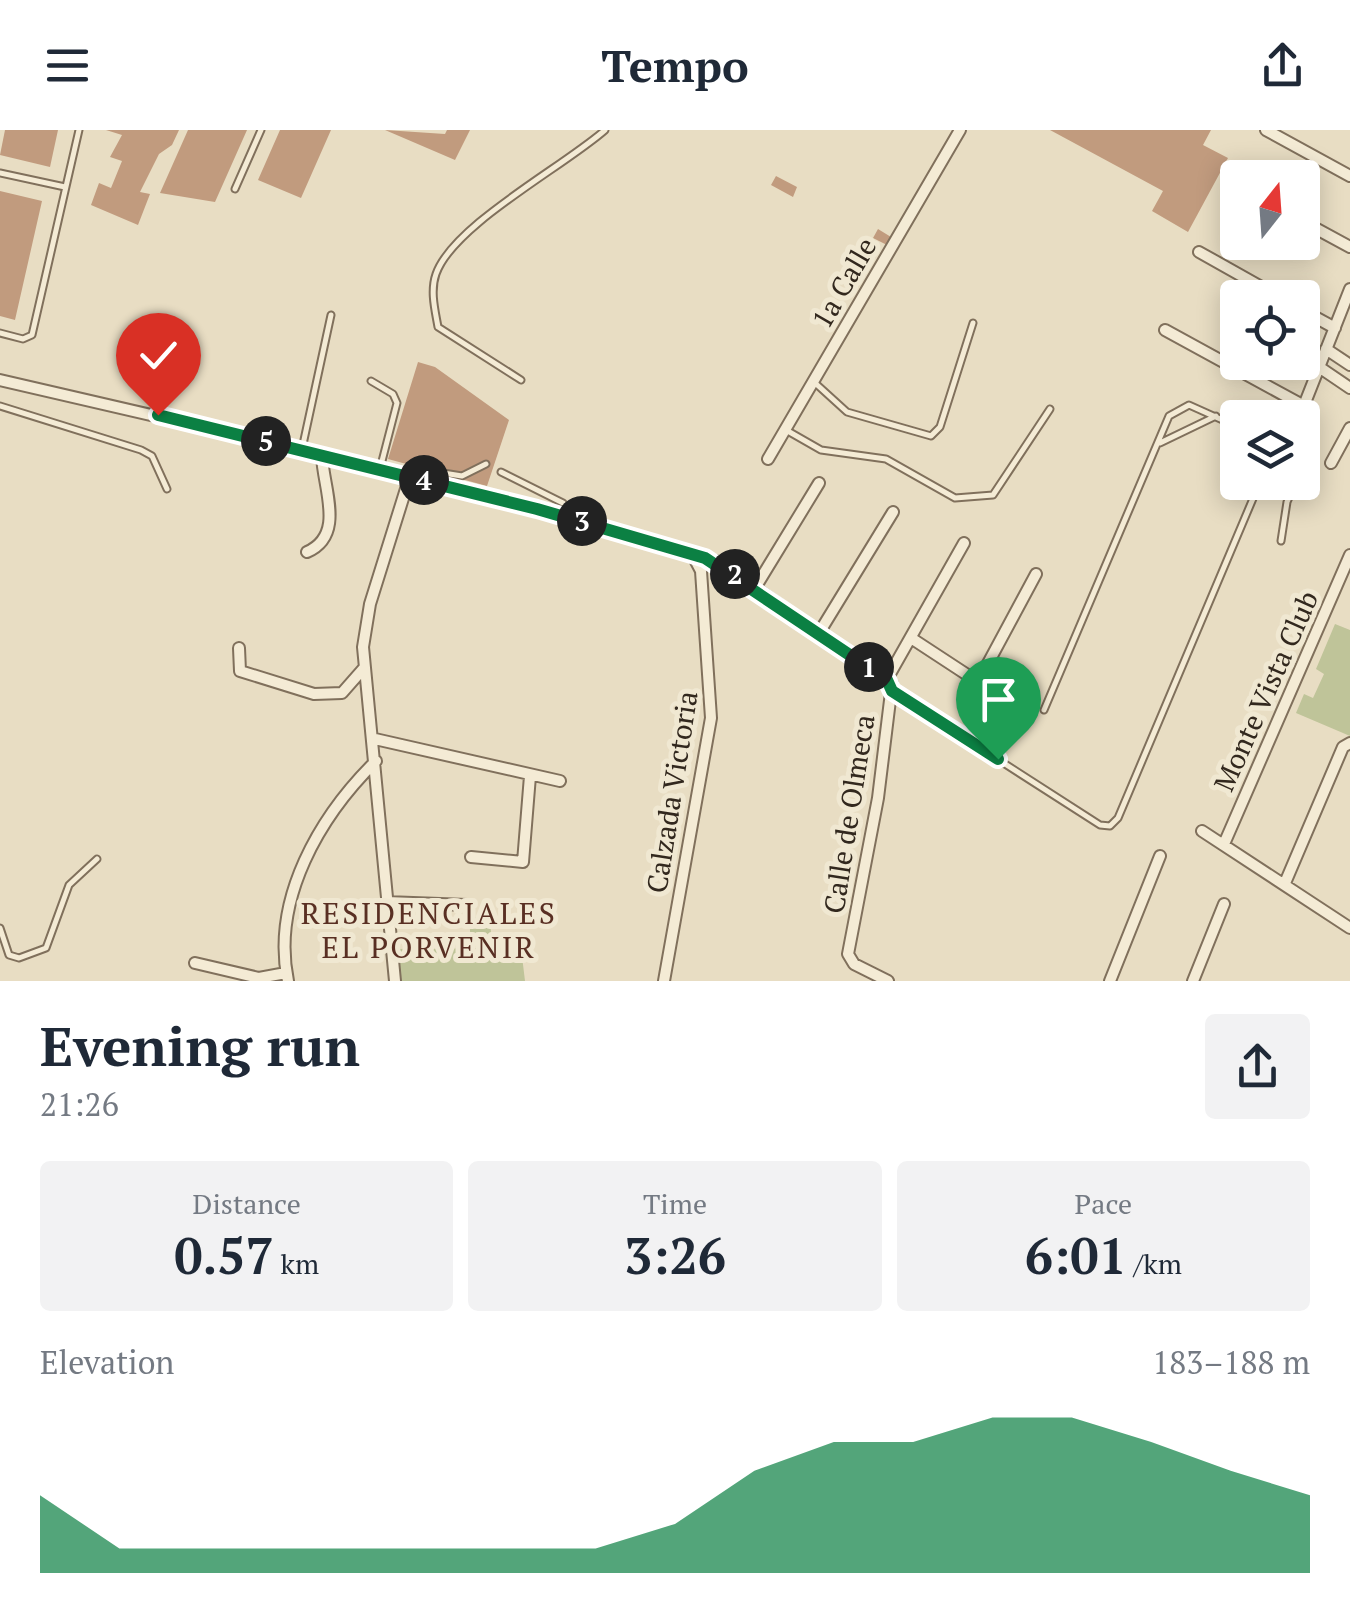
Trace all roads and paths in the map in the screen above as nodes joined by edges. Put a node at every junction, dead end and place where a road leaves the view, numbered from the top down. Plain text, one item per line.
1 (80, 130) edge
2 (262, 130) edge
3 (606, 130) edge
4 (1266, 130) edge
5 (957, 133) edge
6 (0, 173) edge
7 (1350, 176) edge
8 (66, 187) junction
9 (236, 188) dead end
10 (1320, 231) edge
11 (1350, 247) edge
12 (1199, 252) dead end
13 (1249, 280) edge
14 (1350, 289) edge
15 (331, 315) dead end
16 (1320, 320) edge
17 (973, 322) dead end
18 (1329, 325) junction
19 (1165, 330) dead end
20 (0, 334) edge
21 (1326, 350) junction
22 (1320, 365) edge
23 (1350, 365) edge
24 (1320, 368) edge
25 (0, 380) edge
26 (521, 380) dead end
27 (371, 381) dead end
28 (814, 382) junction
29 (1350, 388) edge
30 (1281, 400) edge
31 (0, 406) edge
32 (1050, 409) dead end
33 (1216, 416) junction
34 (1220, 418) edge
35 (1350, 428) edge
36 (785, 429) junction
37 (1157, 444) junction
38 (302, 450) junction
39 (322, 456) junction
40 (768, 460) dead end
41 (1330, 463) dead end
42 (486, 464) dead end
43 (380, 468) junction
44 (500, 472) dead end
45 (410, 476) junction
46 (432, 482) junction
47 (820, 483) dead end
48 (168, 489) dead end
49 (543, 492) junction
50 (1252, 500) edge
51 (1287, 500) edge
52 (563, 503) dead end
53 (537, 509) junction
54 (893, 512) dead end
55 (1281, 541) dead end
56 (964, 544) dead end
57 (307, 552) dead end
58 (690, 552) junction
59 (1350, 555) edge
60 (1036, 574) dead end
61 (754, 588) junction
62 (822, 628) junction
63 (911, 638) junction
64 (239, 648) dead end
65 (364, 668) junction
66 (978, 682) junction
67 (889, 685) junction
68 (998, 695) dead end
69 (1044, 710) dead end
70 (375, 739) junction
71 (1350, 743) edge
72 (376, 760) junction
73 (530, 776) junction
74 (560, 782) dead end
75 (1202, 830) dead end
76 (1224, 844) junction
77 (1160, 856) dead end
78 (471, 858) dead end
79 (97, 859) dead end
80 (1284, 883) junction
81 (386, 902) junction
82 (467, 904) dead end
83 (1224, 904) dead end
84 (1348, 923) edge
85 (0, 928) edge
86 (195, 963) dead end
87 (287, 977) edge
88 (394, 981) edge
89 (664, 981) edge
90 (888, 981) edge
91 (1110, 981) edge
92 (1193, 981) edge

1 - 8 lane
2 - 9 lane
3 - 26 lane
4 - 7 street
5 - 28 street, 1a Calle
6 - 8 lane
8 - 20 lane
10 - 11 street
12 - 13 street
14 - 18 street
15 - 38 lane
16 - 18 street
17 - 28 lane
18 - 21 street
19 - 30 street
21 - 22 street
21 - 23 street
24 - 29 street
25 - 38 street, Calle de Olmeca
27 - 43 lane
28 - 36 street, 1a Calle
31 - 48 lane
32 - 36 lane
33 - 34 lane
33 - 37 lane
33 - 37 lane
35 - 41 street
36 - 40 street, 1a Calle
37 - 69 lane
38 - 39 street, Calle de Olmeca
39 - 43 street, Calle de Olmeca
39 - 57 street
42 - 46 lane
43 - 45 street, Calle de Olmeca
44 - 49 lane
45 - 46 street, Calle de Olmeca
45 - 65 street
46 - 53 street, Calle de Olmeca
47 - 61 street
49 - 52 lane
49 - 53 lane
50 - 67 lane
51 - 55 lane
53 - 58 street, Calle de Olmeca
54 - 62 street
56 - 63 street
58 - 61 street, Calle de Olmeca
58 - 89 street, Calzada Victoria
59 - 76 street, Monte Vista Club
60 - 66 street
61 - 62 street, Calle de Olmeca
62 - 67 street, Calle de Olmeca
63 - 66 street
63 - 67 street
64 - 65 street
65 - 70 street
66 - 68 street
67 - 90 street, Calle de Olmeca
70 - 72 street
70 - 73 street
71 - 80 street
72 - 81 street
72 - 87 street
73 - 74 street
73 - 78 street
75 - 76 street
76 - 80 street
77 - 91 street
79 - 85 lane
80 - 84 street
81 - 82 street
81 - 88 street
83 - 92 street
86 - 87 street

